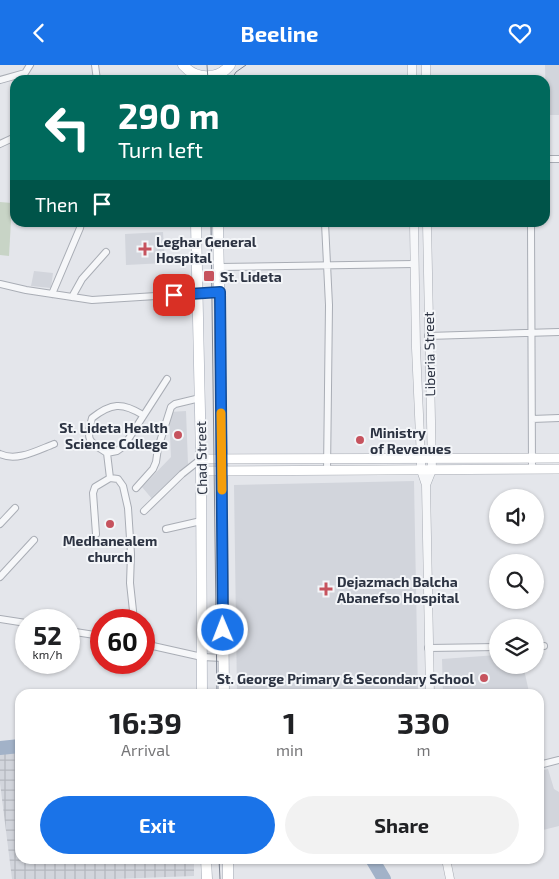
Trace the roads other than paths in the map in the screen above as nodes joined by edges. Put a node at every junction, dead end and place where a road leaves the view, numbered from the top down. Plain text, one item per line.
1 (30, 65) edge
2 (228, 67) edge
3 (185, 69) edge
4 (18, 75) edge
5 (196, 75) edge
6 (215, 75) edge
7 (80, 227) edge
8 (196, 227) edge
9 (218, 227) edge
10 (325, 227) edge
11 (414, 227) edge
12 (427, 227) edge
13 (531, 227) edge
14 (106, 252) dead end
15 (414, 264) junction
16 (328, 265) junction
17 (219, 267) junction
18 (0, 284) edge
19 (415, 291) junction
20 (428, 291) junction
21 (220, 292) junction
22 (197, 293) junction
23 (52, 294) junction
24 (72, 297) junction
25 (559, 332) edge
26 (530, 333) junction
27 (428, 336) junction
28 (167, 379) dead end
29 (200, 398) junction
30 (143, 415) junction
31 (559, 418) edge
32 (532, 419) junction
33 (54, 444) dead end
34 (107, 453) junction
35 (2, 455) edge
36 (532, 458) junction
37 (559, 458) edge
38 (222, 459) junction
39 (328, 459) junction
40 (421, 459) junction
41 (432, 459) junction
42 (0, 462) edge
43 (199, 465) junction
44 (532, 469) junction
45 (559, 469) edge
46 (421, 470) junction
47 (432, 470) junction
48 (222, 471) junction
49 (327, 471) junction
50 (110, 478) junction
51 (426, 485) junction
52 (136, 488) dead end
53 (15, 508) dead end
54 (144, 511) dead end
55 (201, 521) junction
56 (0, 524) edge
57 (166, 529) dead end
58 (96, 533) dead end
59 (34, 540) dead end
60 (0, 577) edge
61 (133, 609) edge
62 (0, 619) edge
63 (15, 621) edge
64 (155, 646) edge
65 (489, 647) edge
66 (428, 648) junction
67 (202, 657) junction
68 (223, 658) junction
69 (202, 689) edge
70 (224, 689) edge
71 (430, 689) edge
72 (559, 760) edge
73 (544, 764) edge
74 (205, 864) edge
75 (206, 864) edge
76 (228, 864) edge
77 (448, 864) edge
78 (202, 879) edge
79 (207, 879) edge
80 (228, 879) edge
81 (450, 879) edge

1 - 4 street
2 - 6 main road
3 - 5 main road
7 - 23 street
8 - 22 main road, Chad Street
9 - 17 main road, Chad Street
10 - 16 street
11 - 15 street, Liberia Street
12 - 20 street, Liberia Street
13 - 26 street
14 - 24 street
15 - 16 street
15 - 19 street, Liberia Street
16 - 17 street
16 - 39 street
17 - 21 main road, Chad Street
18 - 23 street
19 - 20 street
19 - 40 street, Liberia Street
20 - 27 street, Liberia Street
21 - 22 street
21 - 38 main road, Chad Street
22 - 24 street
22 - 29 main road, Chad Street
23 - 24 street
25 - 26 street
26 - 27 street
26 - 32 street
27 - 41 street, Liberia Street
28 - 30 street
29 - 43 main road, Chad Street
29 - 52 street
30 - 34 street
30 - 34 street
31 - 32 street
32 - 36 street
33 - 35 street
34 - 50 street
35 - 42 street
36 - 37 main road
36 - 41 main road
36 - 44 street
38 - 39 main road
38 - 43 main road
38 - 48 main road, Chad Street
39 - 40 main road
39 - 49 street
40 - 41 main road
40 - 46 street, Liberia Street
41 - 47 street, Liberia Street
43 - 48 main road
43 - 54 street
43 - 55 main road, Chad Street
44 - 45 main road
44 - 47 main road
46 - 47 main road
46 - 49 main road
46 - 51 street, Liberia Street
47 - 51 street, Liberia Street
48 - 49 main road
48 - 68 main road, Chad Street
50 - 58 street
50 - 61 street
51 - 66 street, Liberia Street
53 - 56 street
55 - 57 street
55 - 67 main road, Chad Street
59 - 60 street
62 - 63 street
64 - 67 street
65 - 66 street
66 - 71 street, Liberia Street
67 - 68 street
67 - 69 main road, Chad Street
68 - 70 main road, Chad Street
72 - 73 street
74 - 78 main road
75 - 79 main road
76 - 80 main road
77 - 81 street

